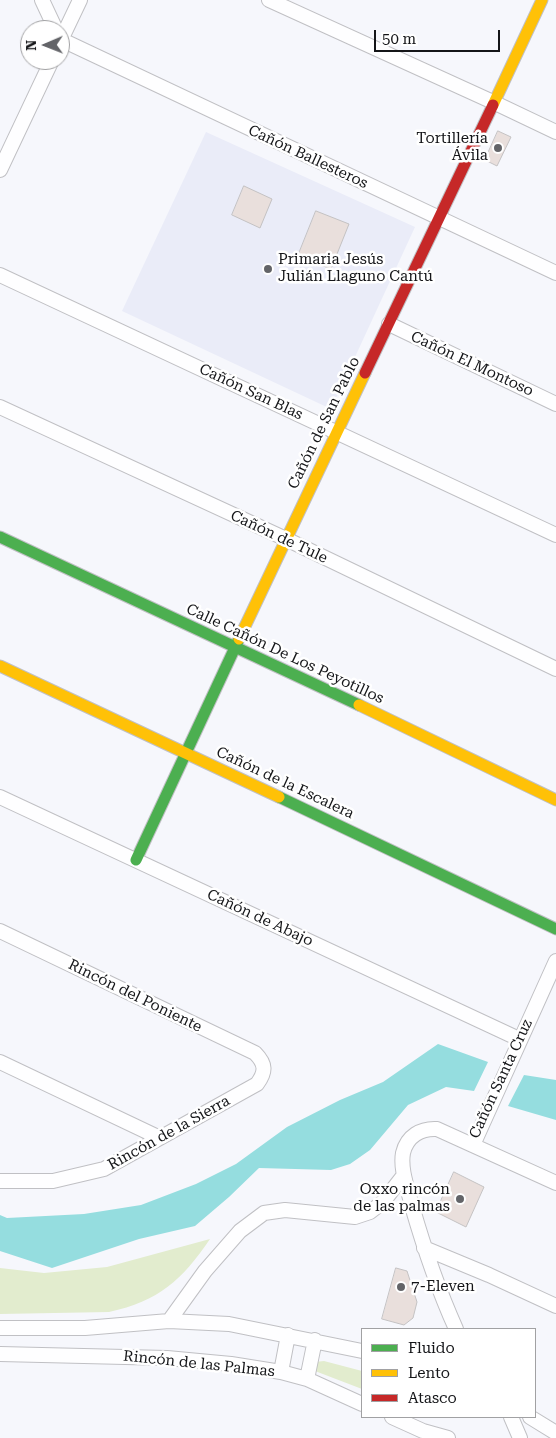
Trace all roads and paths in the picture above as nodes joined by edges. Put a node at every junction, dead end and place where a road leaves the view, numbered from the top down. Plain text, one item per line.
1 (42, 0) edge
2 (80, 0) edge
3 (269, 0) edge
4 (542, 0) edge
5 (51, 20) edge
6 (69, 20) edge
7 (70, 43) edge
8 (47, 70) edge
9 (493, 102) junction
10 (556, 132) edge
11 (0, 170) edge
12 (438, 218) junction
13 (556, 273) edge
14 (0, 275) edge
15 (389, 324) junction
16 (556, 404) edge
17 (0, 407) edge
18 (336, 432) junction
19 (556, 535) edge
20 (0, 537) edge
21 (286, 540) junction
22 (235, 646) junction
23 (0, 666) edge
24 (556, 669) edge
25 (187, 753) junction
26 (0, 797) edge
27 (556, 800) edge
28 (136, 860) junction
29 (556, 929) edge
30 (0, 931) edge
31 (556, 961) edge
32 (519, 1039) junction
33 (0, 1062) edge
34 (264, 1067) joint
35 (160, 1138) junction
36 (473, 1145) junction
37 (404, 1175) junction
38 (0, 1181) edge
39 (556, 1183) edge
40 (424, 1248) junction
41 (556, 1306) edge
42 (169, 1321) junction
43 (0, 1328) edge
44 (456, 1328) edge
45 (288, 1335) junction
46 (315, 1340) junction
47 (361, 1351) edge
48 (0, 1354) edge
49 (281, 1372) junction
50 (306, 1379) junction
51 (361, 1404) edge
52 (394, 1418) edge
53 (511, 1418) edge
54 (532, 1418) edge
55 (556, 1433) edge
56 (448, 1438) edge
57 (520, 1438) edge

1 - 5 street
2 - 6 street
3 - 9 street
4 - 9 street, Cañón de San Pablo
7 - 12 street, Cañón Ballesteros
8 - 11 street
9 - 10 street
9 - 12 street, Cañón de San Pablo
12 - 13 street, Cañón Ballesteros
12 - 15 street, Cañón de San Pablo
14 - 18 street, Cañón San Blas
15 - 16 street, Cañón El Montoso
15 - 18 street, Cañón de San Pablo
17 - 21 street, Cañón de Tule
18 - 19 street, Cañón San Blas
18 - 21 street, Cañón de San Pablo
20 - 22 street, Calle Cañón De Los Peyotillos
21 - 22 street, Cañón de San Pablo
21 - 24 street, Cañón de Tule
22 - 25 street, Cañón de San Pablo
22 - 27 street, Calle Cañón De Los Peyotillos
23 - 25 street, Cañón de la Escalera
25 - 28 street, Cañón de San Pablo
25 - 29 street, Cañón de la Escalera
26 - 28 street, Cañón de Abajo
28 - 32 street, Cañón de Abajo
30 - 34 street, Rincón del Poniente
31 - 32 street, Cañón Santa Cruz
32 - 36 street, Cañón Santa Cruz
33 - 35 street
34 - 35 street, Rincón de la Sierra
35 - 38 street, Rincón de la Sierra
36 - 37 street, Cañón Santa Cruz
36 - 39 street
37 - 40 street, Cañón Santa Cruz
37 - 42 street
40 - 41 street
40 - 44 street, Cañón Santa Cruz
42 - 43 street, Rincón de las Palmas
42 - 45 street, Rincón de las Palmas
45 - 46 street, Rincón de las Palmas
45 - 49 street
46 - 47 street, Rincón de las Palmas
46 - 50 street
48 - 49 street, Rincón de las Palmas
49 - 50 street, Rincón de las Palmas
50 - 51 street, Rincón de las Palmas
52 - 56 street
53 - 57 street
54 - 55 street

